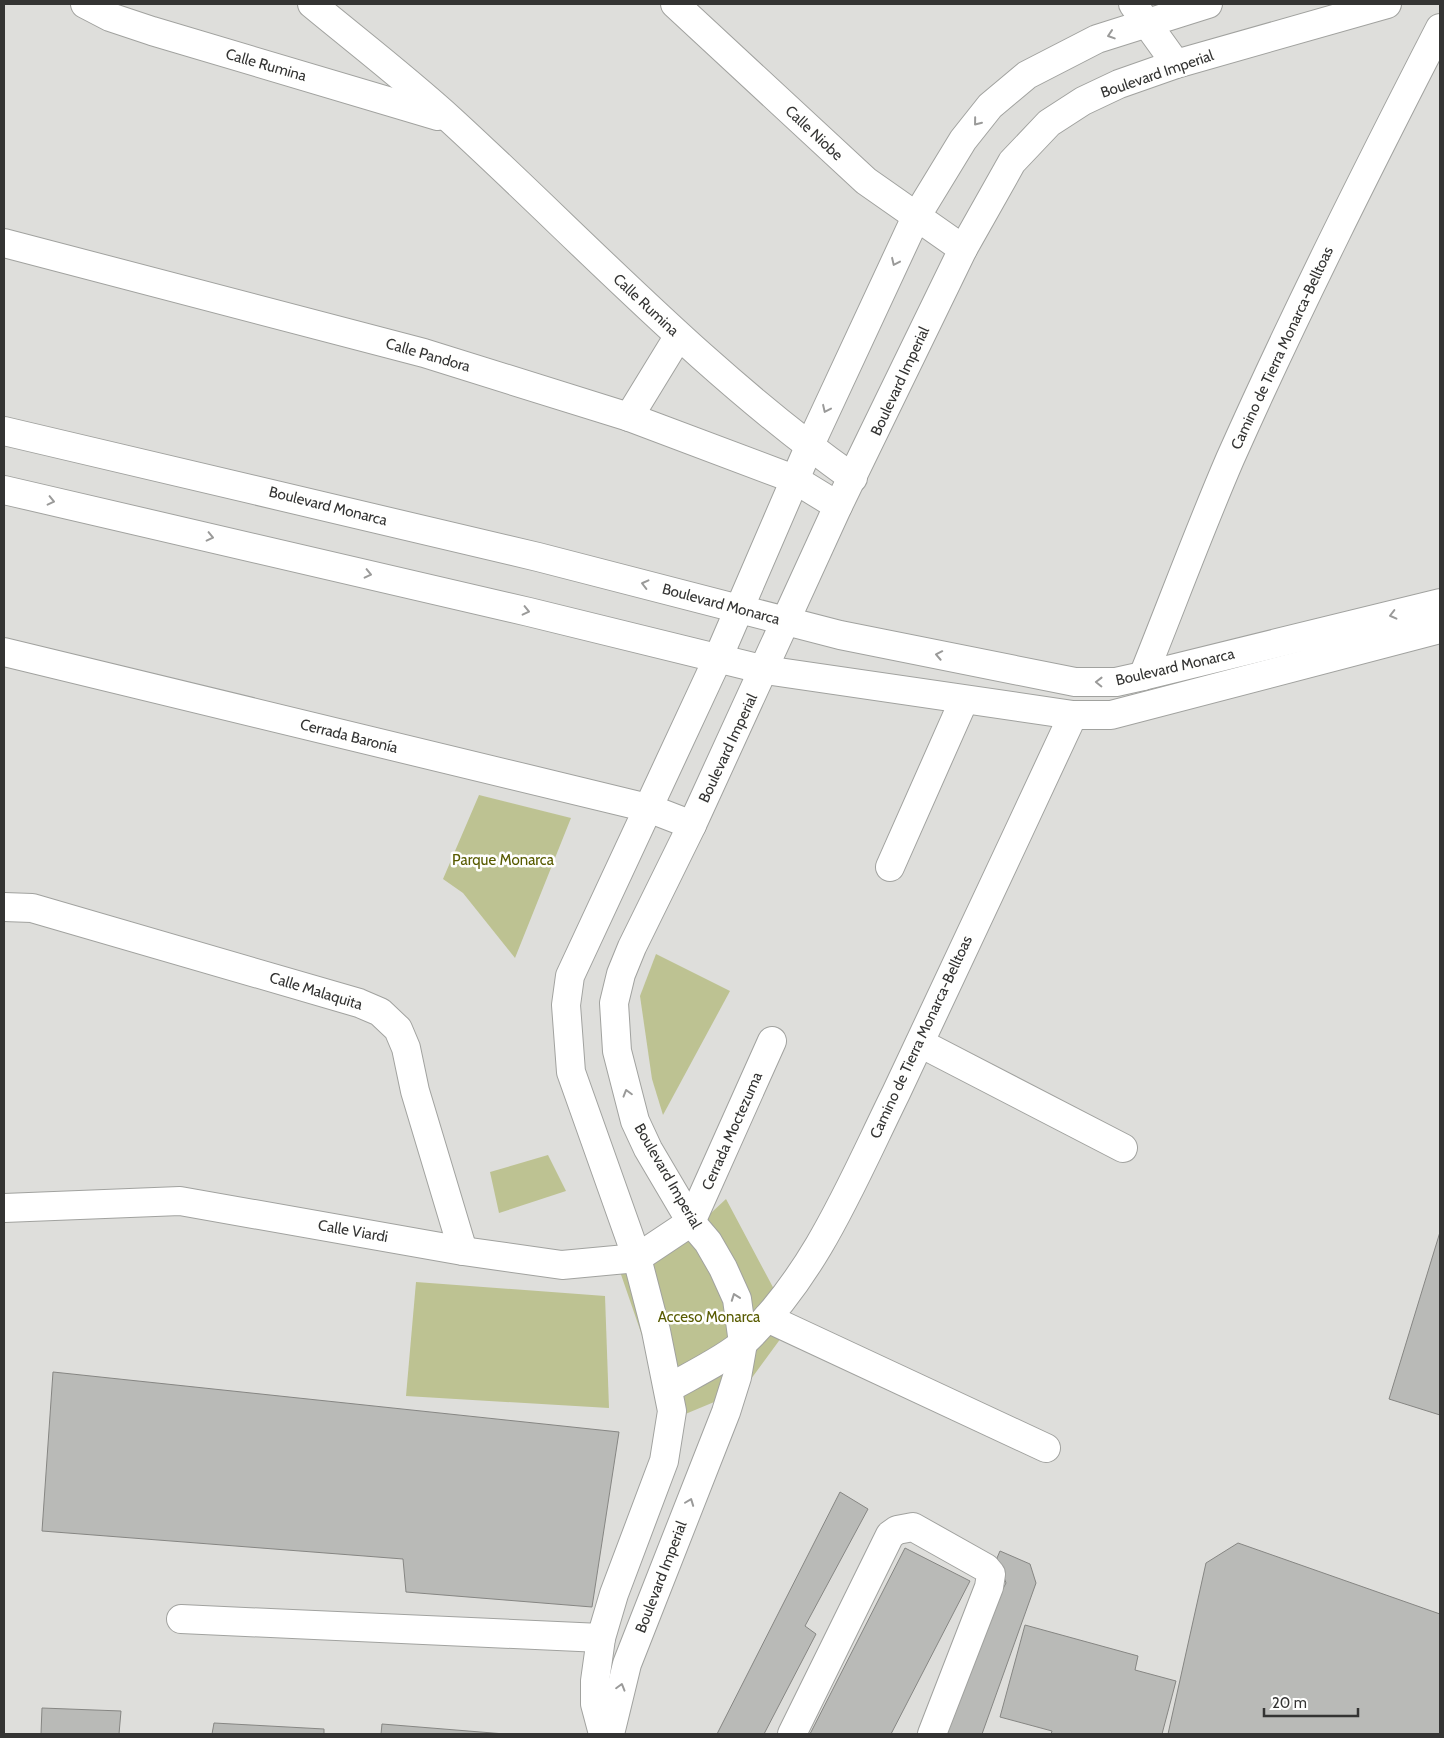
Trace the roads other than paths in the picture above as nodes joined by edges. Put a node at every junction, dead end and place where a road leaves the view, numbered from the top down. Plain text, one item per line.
1 (85, 4) edge
2 (312, 4) edge
3 (675, 4) edge
4 (1208, 4) edge
5 (1387, 4) edge
6 (1141, 13) edge
7 (1440, 28) edge
8 (1176, 64) junction
9 (450, 119) junction
10 (916, 217) junction
11 (4, 243) edge
12 (962, 249) junction
13 (678, 337) junction
14 (629, 417) junction
15 (4, 431) edge
16 (808, 447) junction
17 (853, 478) junction
18 (794, 479) junction
19 (4, 490) edge
20 (838, 506) junction
21 (1440, 603) edge
22 (740, 608) junction
23 (787, 621) junction
24 (1440, 629) edge
25 (4, 652) edge
26 (718, 658) junction
27 (765, 670) junction
28 (1143, 676) junction
29 (964, 700) junction
30 (1073, 715) junction
31 (648, 808) junction
32 (692, 825) junction
33 (890, 867) dead end
34 (4, 907) edge
35 (772, 1041) dead end
36 (920, 1043) junction
37 (1123, 1148) dead end
38 (4, 1208) edge
39 (691, 1222) junction
40 (463, 1251) junction
41 (637, 1258) junction
42 (767, 1318) junction
43 (743, 1343) junction
44 (669, 1388) junction
45 (1046, 1448) dead end
46 (180, 1619) dead end
47 (601, 1638) junction
48 (603, 1734) edge
49 (610, 1734) edge
50 (792, 1734) edge
51 (932, 1734) edge

1 - 9 street, Calle Rumina
2 - 9 street, Calle Rumina
3 - 10 street, Calle Niobe
4 - 6 street
5 - 8 street, Boulevard Imperial
6 - 8 street
6 -> 10 street
7 - 28 street, Camino de Tierra Monarca-Belltoas
8 - 12 street, Boulevard Imperial
9 - 13 street, Calle Rumina
10 - 12 street, Calle Niobe
10 -> 16 street
11 - 14 street, Calle Pandora
12 - 17 street, Boulevard Imperial
13 - 14 street
13 - 16 street, Calle Rumina
14 - 18 street, Calle Pandora
22 -> 15 street, Boulevard Monarca
16 - 17 street, Calle Rumina
16 - 18 street
17 - 20 street, Boulevard Imperial
18 - 20 street, Calle Pandora
18 - 22 street
19 -> 26 street, Boulevard Monarca
20 - 23 street, Boulevard Imperial
21 -> 28 street, Boulevard Monarca
22 - 23 street, Boulevard Monarca
22 - 26 street
23 - 27 street, Boulevard Imperial
28 -> 23 street, Boulevard Monarca
24 - 30 street, Boulevard Monarca
25 - 31 street, Cerrada Baronía
26 - 27 street, Boulevard Monarca
26 - 31 street
27 - 29 street, Boulevard Monarca
27 - 32 street, Boulevard Imperial
29 - 30 street, Boulevard Monarca
29 - 33 street
30 - 36 street, Camino de Tierra Monarca-Belltoas
31 - 32 street, Cerrada Baronía
31 - 41 street
39 -> 32 street, Boulevard Imperial
34 - 40 street, Calle Malaquita
35 - 39 street, Cerrada Moctezuma
36 - 37 street
36 - 42 street, Camino de Tierra Monarca-Belltoas
38 - 40 street, Calle Viardi
39 - 41 street, Calle Viardi
43 -> 39 street, Boulevard Imperial
40 - 41 street, Calle Viardi
41 - 44 street
42 - 43 street, Camino de Tierra Monarca-Belltoas
42 - 45 street
43 - 44 street, Camino de Tierra Monarca-Belltoas
49 -> 43 street, Boulevard Imperial
44 - 47 street
46 - 47 street
47 - 48 street
50 - 51 street

